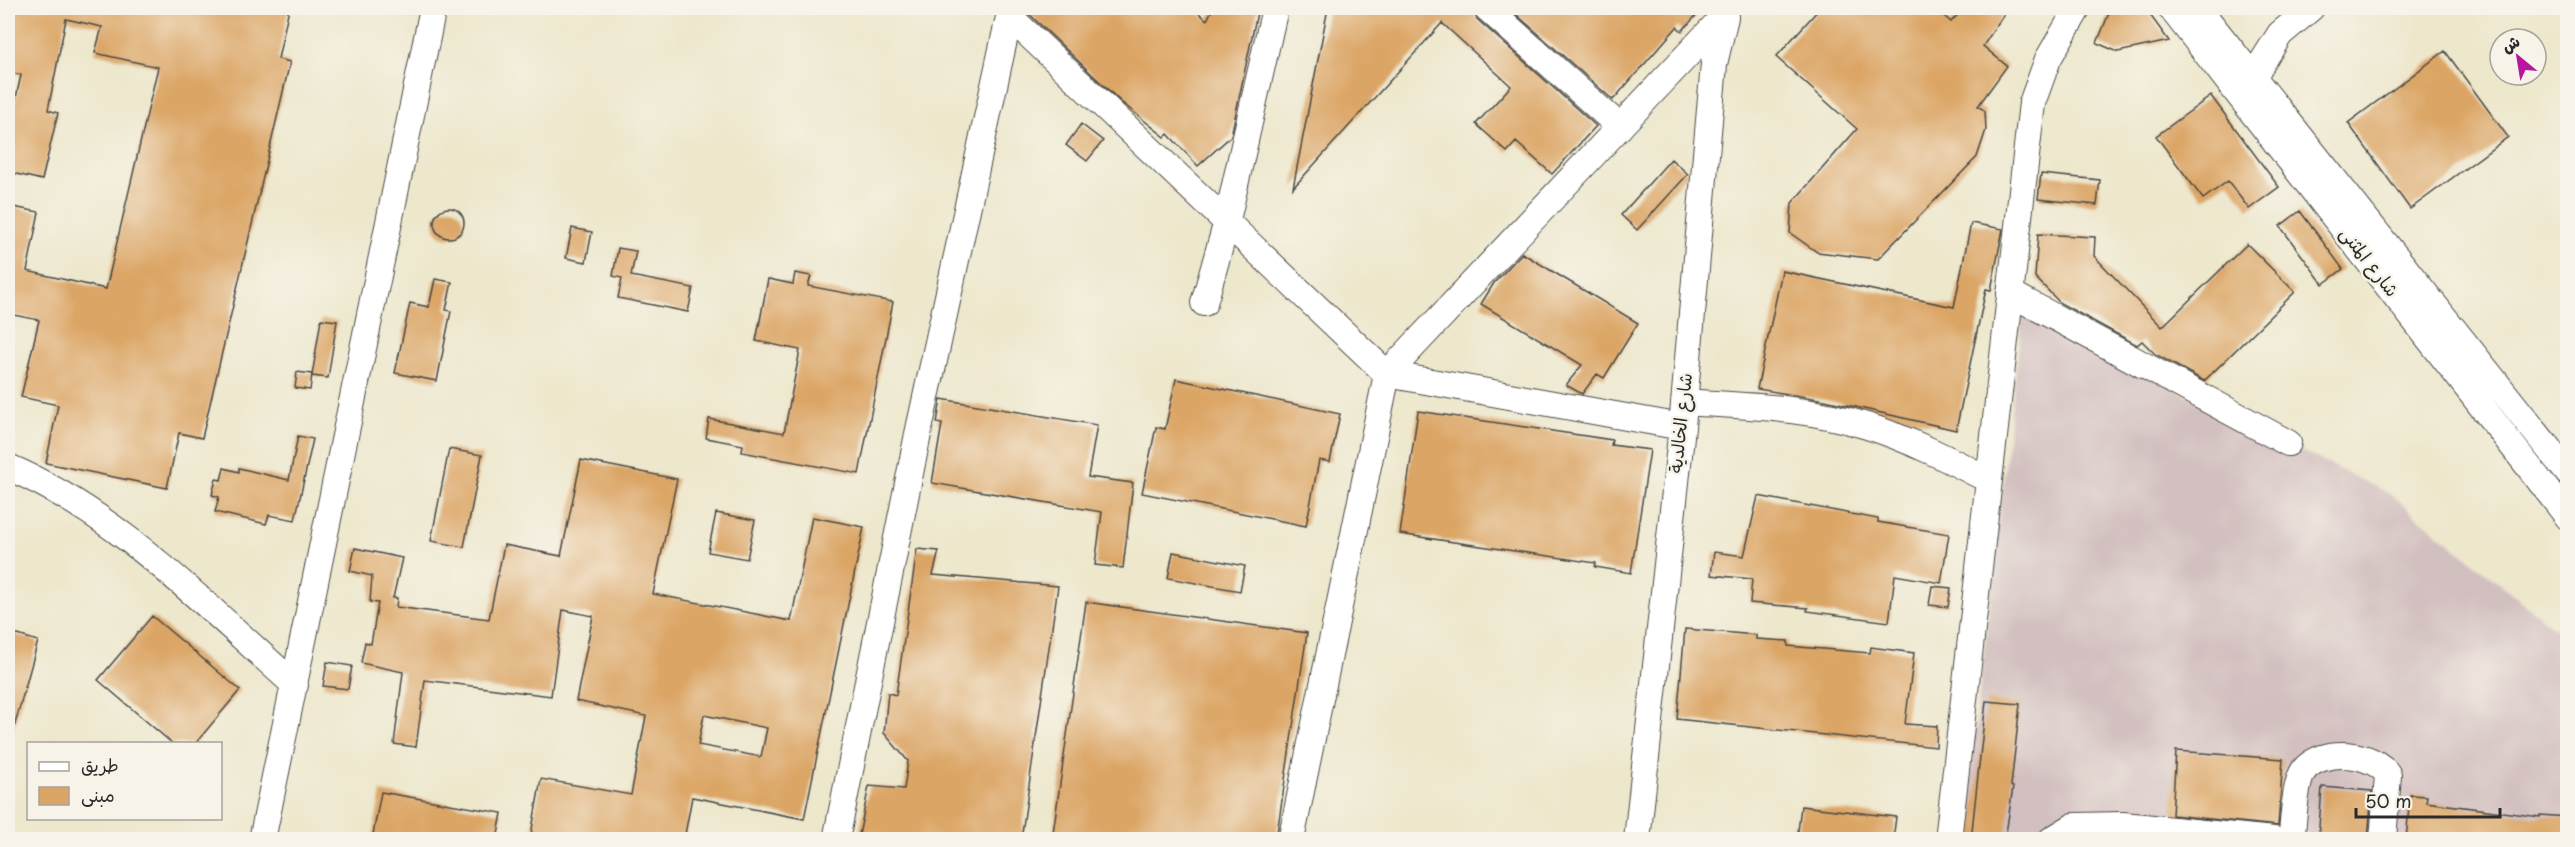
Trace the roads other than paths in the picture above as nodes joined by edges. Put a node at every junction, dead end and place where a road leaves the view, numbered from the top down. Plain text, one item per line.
1 (433, 8) edge
2 (1275, 8) edge
3 (1487, 8) edge
4 (2078, 8) edge
5 (2171, 8) edge
6 (2198, 8) edge
7 (2311, 8) edge
8 (1726, 11) edge
9 (1011, 12) edge
10 (2253, 77) junction
11 (1620, 127) junction
12 (1226, 225) junction
13 (2010, 293) junction
14 (1204, 303) dead end
15 (1387, 374) junction
16 (1683, 414) junction
17 (1993, 442) junction
18 (2288, 443) dead end
19 (1944, 457) junction
20 (8, 467) edge
21 (2568, 473) edge
22 (1989, 480) junction
23 (2568, 517) edge
24 (294, 685) junction
25 (262, 840) edge
26 (836, 840) edge
27 (1291, 840) edge
28 (1636, 840) edge
29 (1948, 840) edge
30 (2051, 840) edge
31 (2274, 840) edge
32 (2291, 840) edge
33 (2383, 840) edge

1 - 24 street
2 - 12 street
3 - 11 street
4 - 13 street
5 - 23 street, شارع المثنى
6 - 10 street, شارع المثنى
7 - 10 street
8 - 11 street
8 - 16 street, شارع الخالدية
9 - 12 street
9 - 26 street
10 - 21 street, شارع المثنى
11 - 15 street
12 - 14 street
12 - 15 street
13 - 17 street
13 - 18 street
15 - 16 street
15 - 27 street
16 - 19 street
16 - 28 street, شارع الخالدية
17 - 19 street
17 - 22 street
19 - 22 street
20 - 24 street
22 - 29 street
24 - 25 street
30 - 31 street
32 - 33 street

